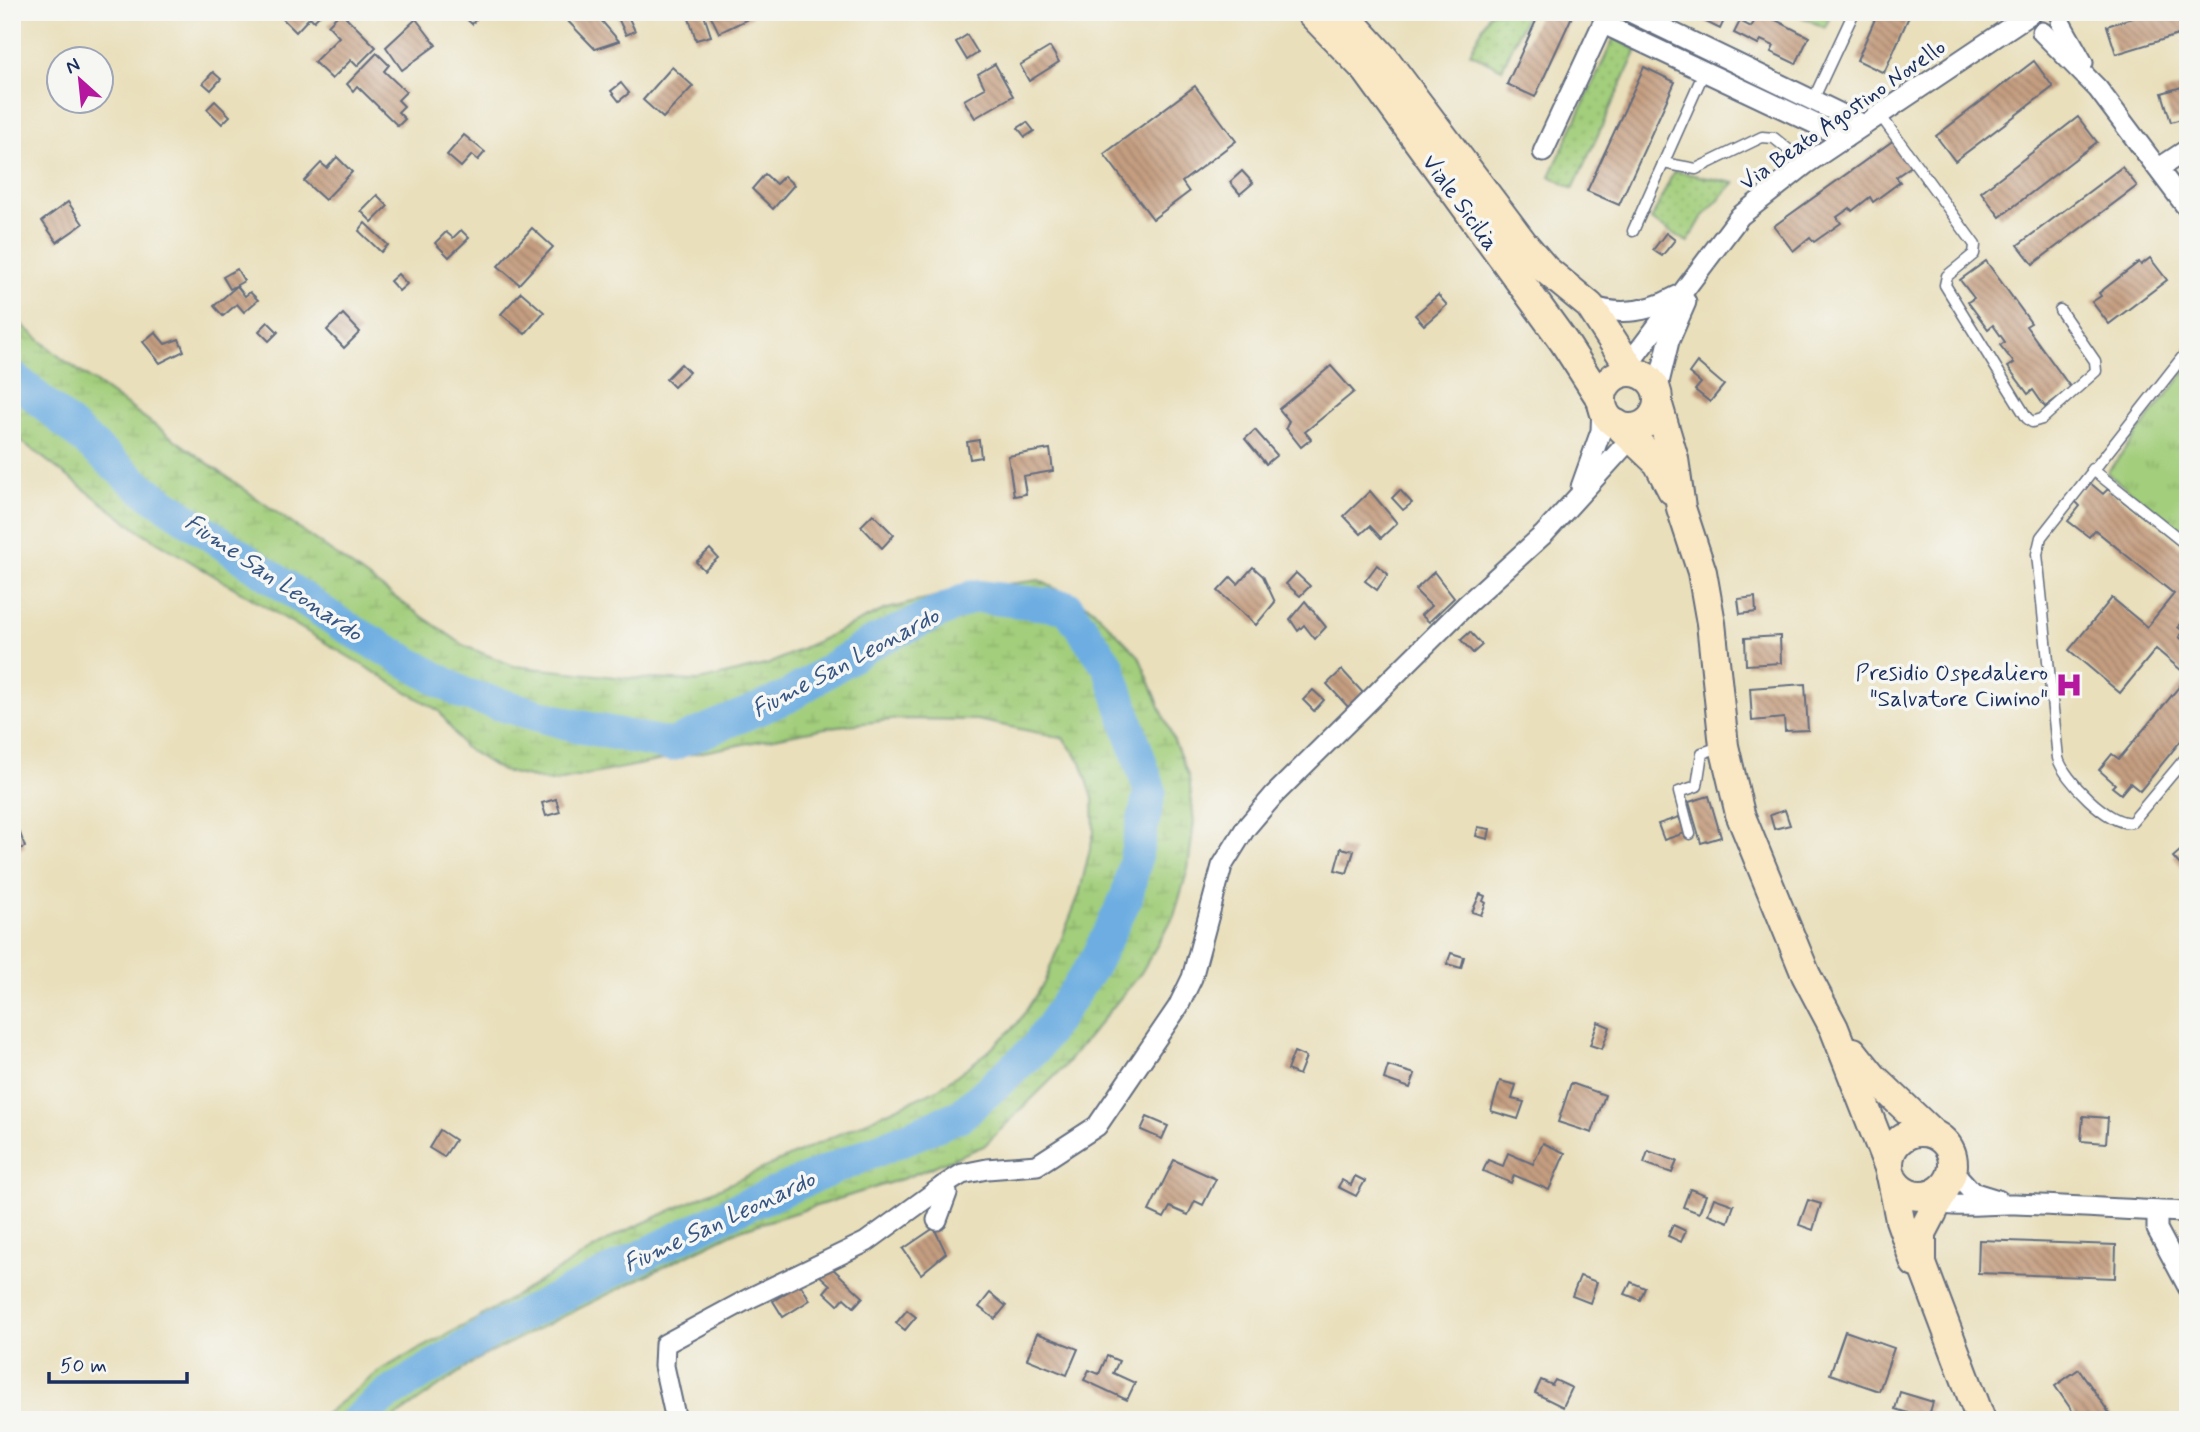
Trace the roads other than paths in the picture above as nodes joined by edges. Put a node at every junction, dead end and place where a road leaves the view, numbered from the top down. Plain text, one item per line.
1 (1310, 12) edge
2 (1342, 12) edge
3 (1630, 12) edge
4 (1854, 12) edge
5 (1608, 13) edge
6 (2063, 17) edge
7 (2038, 22) edge
8 (1704, 72) junction
9 (2098, 89) junction
10 (1813, 100) junction
11 (1872, 120) junction
12 (1845, 138) junction
13 (2188, 149) edge
14 (1543, 152) dead end
15 (1663, 163) junction
16 (1807, 164) junction
17 (2159, 168) junction
18 (2188, 209) edge
19 (1633, 231) dead end
20 (1697, 275) junction
21 (1684, 292) junction
22 (1590, 306) junction
23 (2060, 310) dead end
24 (2188, 350) edge
25 (1627, 370) junction
26 (1630, 412) junction
27 (2092, 469) junction
28 (1574, 501) junction
29 (1681, 508) junction
30 (2188, 546) edge
31 (1724, 746) junction
32 (2188, 755) edge
33 (1690, 834) dead end
34 (1834, 1028) junction
35 (1933, 1134) junction
36 (1890, 1172) junction
37 (943, 1186) junction
38 (1939, 1197) junction
39 (2012, 1204) junction
40 (2158, 1211) junction
41 (2188, 1212) edge
42 (936, 1220) dead end
43 (2188, 1287) edge
44 (1931, 1294) junction
45 (676, 1420) edge
46 (1981, 1420) edge

1 - 26 main road, Viale Sicilia
2 - 22 main road, Viale Sicilia
3 - 10 street
4 - 10 lane
5 - 8 street
5 - 14 street
6 - 7 street, Via Beato Agostino Novello
6 - 9 street
7 - 9 street
7 - 11 street, Via Beato Agostino Novello
8 - 12 street
8 - 15 lane
9 - 17 street
10 - 11 street
11 - 12 street, Via Beato Agostino Novello
11 - 23 lane
12 - 16 street, Via Beato Agostino Novello
13 - 17 street
15 - 16 lane
15 - 19 lane
16 - 20 street, Via Beato Agostino Novello
17 - 18 street
20 - 21 street
20 - 26 street
21 - 22 street
21 - 25 street
22 - 25 main road, Viale Sicilia
24 - 27 lane
25 - 26 main road, Viale Sicilia
25 - 26 main road
26 - 28 street
26 - 28 street
26 - 29 main road
26 - 29 main road
27 - 30 lane
27 - 32 lane
28 - 37 street
29 - 31 main road
31 - 33 lane
31 - 34 main road
34 - 35 main road
34 - 36 main road
35 - 36 main road
35 - 38 main road
36 - 38 main road
36 - 44 main road
37 - 42 street
37 - 45 street
38 - 39 street
38 - 39 street
38 - 44 main road
39 - 40 street
40 - 41 street
40 - 43 street
44 - 46 main road

